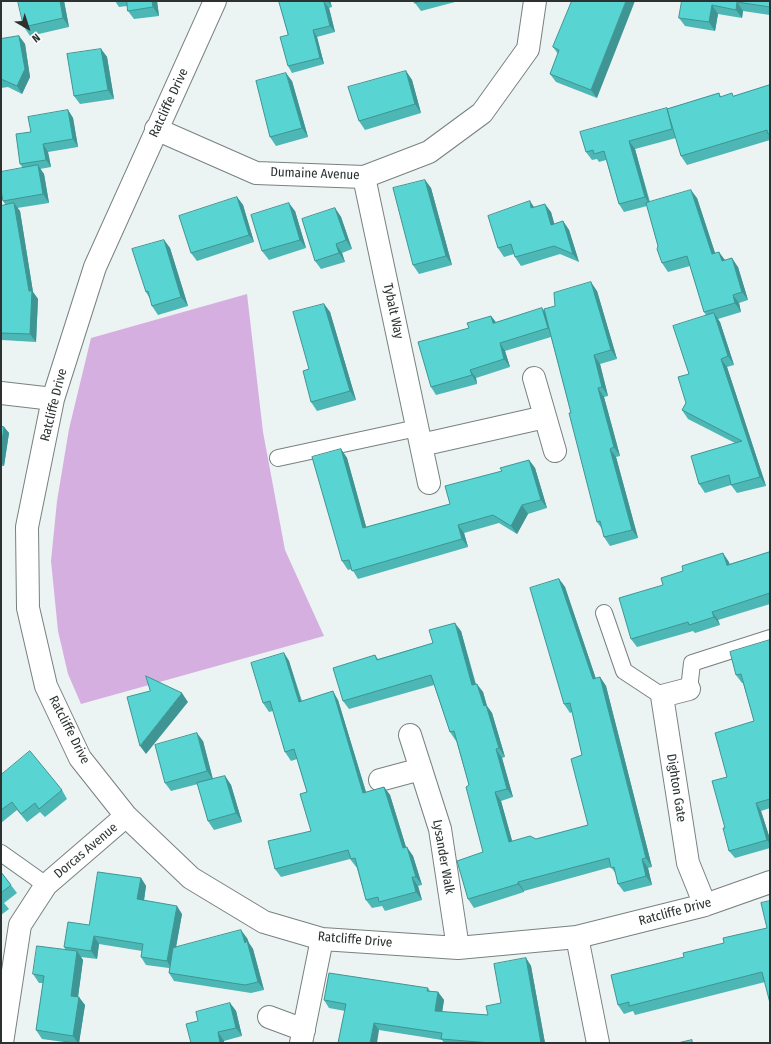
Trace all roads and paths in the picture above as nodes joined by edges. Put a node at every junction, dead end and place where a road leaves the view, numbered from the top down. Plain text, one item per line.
1 (215, 1) edge
2 (536, 1) edge
3 (156, 128) junction
4 (364, 177) junction
5 (534, 378) dead end
6 (1, 393) edge
7 (53, 399) junction
8 (545, 417) junction
9 (419, 436) junction
10 (555, 451) dead end
11 (278, 458) dead end
12 (429, 483) dead end
13 (604, 613) dead end
14 (770, 638) edge
15 (689, 689) joint
16 (662, 696) junction
17 (410, 735) dead end
18 (421, 769) junction
19 (380, 780) dead end
20 (126, 816) junction
21 (1, 853) edge
22 (770, 882) edge
23 (46, 885) junction
24 (705, 905) junction
25 (577, 937) junction
26 (322, 939) junction
27 (458, 948) junction
28 (269, 1017) dead end
29 (303, 1037) edge
30 (2, 1043) edge
31 (598, 1043) edge

1 - 3 street, Ratcliffe Drive
2 - 4 street, Dumaine Avenue
3 - 4 street, Dumaine Avenue
3 - 7 street, Ratcliffe Drive
4 - 9 street, Tybalt Way
5 - 8 street
6 - 7 street
7 - 20 street, Ratcliffe Drive
8 - 9 street
8 - 10 street
9 - 11 lane
9 - 12 street, Tybalt Way
13 - 16 lane
14 - 15 lane
15 - 16 street
16 - 24 street, Dighton Gate
17 - 18 street, Lysander Walk
18 - 19 street
18 - 27 street, Lysander Walk
20 - 23 street, Dorcas Avenue
20 - 26 street, Ratcliffe Drive
21 - 23 lane, Dorcas Avenue
22 - 24 street, Ratcliffe Drive
23 - 30 street, Dorcas Avenue
24 - 25 street, Ratcliffe Drive
25 - 27 street, Ratcliffe Drive
25 - 31 street
26 - 27 street, Ratcliffe Drive
26 - 29 street
28 - 29 street

